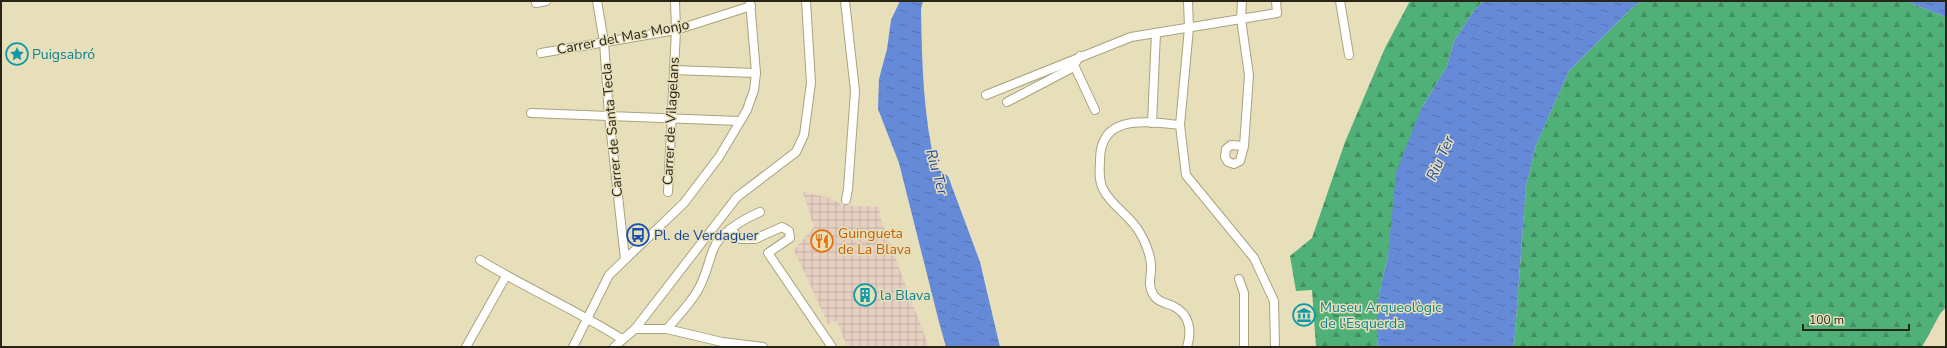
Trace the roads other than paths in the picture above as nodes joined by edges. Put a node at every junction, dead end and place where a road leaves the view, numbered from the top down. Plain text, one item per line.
1 (546, 1) edge
2 (597, 1) edge
3 (675, 1) edge
4 (806, 1) edge
5 (844, 1) edge
6 (1188, 1) edge
7 (1242, 1) edge
8 (1276, 1) edge
9 (1340, 1) edge
10 (536, 3) dead end
11 (751, 3) edge
12 (1241, 19) junction
13 (1189, 28) junction
14 (676, 30) junction
15 (1156, 33) junction
16 (604, 42) junction
17 (541, 53) dead end
18 (1349, 55) dead end
19 (1081, 56) junction
20 (1074, 65) junction
21 (674, 70) junction
22 (756, 73) junction
23 (986, 95) dead end
24 (1007, 102) dead end
25 (1095, 110) dead end
26 (531, 112) dead end
27 (609, 115) junction
28 (671, 118) junction
29 (739, 121) junction
30 (1152, 123) junction
31 (1180, 125) junction
32 (1244, 146) dead end
33 (668, 192) dead end
34 (846, 200) dead end
35 (760, 212) dead end
36 (730, 229) junction
37 (625, 259) junction
38 (480, 260) dead end
39 (506, 276) junction
40 (1239, 279) dead end
41 (589, 318) junction
42 (635, 329) junction
43 (667, 329) junction
44 (702, 337) junction
45 (622, 339) junction
46 (466, 347) edge
47 (573, 347) edge
48 (614, 347) edge
49 (703, 347) edge
50 (763, 347) edge
51 (832, 347) edge
52 (1187, 347) edge
53 (1244, 347) edge
54 (1275, 347) edge

1 - 10 street
2 - 16 street, Carrer de Santa Tecla
3 - 14 street, Carrer de Vilagelans
4 - 42 street
5 - 34 street
6 - 13 street
7 - 12 street
8 - 12 street
9 - 18 street
11 - 14 street, Carrer del Mas Monjo
11 - 22 street
12 - 13 street
12 - 32 street
13 - 15 street
13 - 31 street
14 - 16 street, Carrer del Mas Monjo
14 - 21 street, Carrer de Vilagelans
15 - 19 street
15 - 30 street
16 - 17 street, Carrer del Mas Monjo
16 - 27 street, Carrer de Santa Tecla
19 - 20 street
19 - 23 street
20 - 24 street
20 - 25 street
21 - 22 street
21 - 28 street, Carrer de Vilagelans
22 - 29 street
26 - 27 street
27 - 28 street
27 - 37 street, Carrer de Santa Tecla
28 - 29 street
28 - 33 street, Carrer de Vilagelans
29 - 37 street
30 - 31 street
30 - 52 street
31 - 54 street
35 - 36 street
36 - 43 street
36 - 51 street
37 - 41 street
38 - 39 street
39 - 41 street
39 - 46 street
40 - 53 street
41 - 45 street
41 - 47 street
42 - 43 street
42 - 45 street
43 - 44 street
44 - 49 street
44 - 50 street
45 - 48 street

